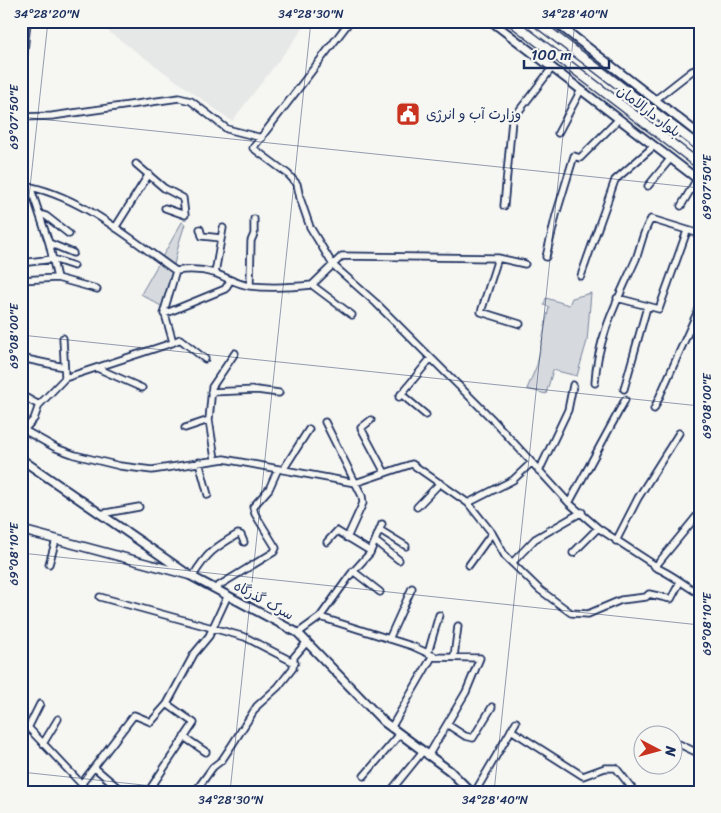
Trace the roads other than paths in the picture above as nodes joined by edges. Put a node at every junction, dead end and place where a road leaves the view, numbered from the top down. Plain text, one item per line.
1 (27, 21) edge
2 (350, 21) edge
3 (491, 21) edge
4 (511, 21) edge
5 (535, 21) edge
6 (554, 21) edge
7 (552, 68) junction
8 (700, 68) edge
9 (21, 82) edge
10 (581, 90) junction
11 (655, 100) junction
12 (21, 117) edge
13 (619, 119) junction
14 (558, 133) dead end
15 (700, 134) edge
16 (262, 138) junction
17 (654, 146) junction
18 (700, 147) edge
19 (671, 158) junction
20 (136, 164) dead end
21 (700, 165) edge
22 (149, 174) junction
23 (699, 180) edge
24 (21, 185) edge
25 (30, 186) junction
26 (648, 186) dead end
27 (504, 206) dead end
28 (681, 206) dead end
29 (166, 208) dead end
30 (40, 214) junction
31 (254, 219) dead end
32 (115, 228) junction
33 (223, 228) dead end
34 (200, 230) dead end
35 (687, 231) junction
36 (69, 234) dead end
37 (700, 234) edge
38 (221, 238) junction
39 (49, 243) junction
40 (73, 253) dead end
41 (546, 257) dead end
42 (498, 258) junction
43 (53, 259) junction
44 (21, 263) edge
45 (525, 264) dead end
46 (333, 265) junction
47 (74, 266) dead end
48 (176, 271) junction
49 (215, 273) junction
50 (581, 276) dead end
51 (57, 278) junction
52 (21, 280) edge
53 (230, 282) junction
54 (312, 285) junction
55 (250, 286) junction
56 (96, 288) dead end
57 (617, 298) junction
58 (700, 306) edge
59 (647, 307) junction
60 (164, 314) junction
61 (352, 315) dead end
62 (520, 324) dead end
63 (63, 338) dead end
64 (173, 342) junction
65 (235, 353) dead end
66 (21, 358) edge
67 (432, 358) junction
68 (205, 359) dead end
69 (64, 367) junction
70 (97, 368) junction
71 (65, 378) junction
72 (595, 383) dead end
73 (573, 386) dead end
74 (142, 388) dead end
75 (624, 389) dead end
76 (211, 392) junction
77 (279, 393) dead end
78 (21, 395) edge
79 (625, 400) dead end
80 (39, 405) junction
81 (654, 409) dead end
82 (426, 415) dead end
83 (209, 420) junction
84 (371, 420) dead end
85 (325, 422) dead end
86 (186, 428) dead end
87 (309, 429) dead end
88 (23, 432) edge
89 (678, 433) dead end
90 (21, 459) edge
91 (215, 459) junction
92 (198, 462) junction
93 (532, 463) junction
94 (281, 469) junction
95 (385, 472) junction
96 (539, 472) junction
97 (355, 483) junction
98 (440, 484) junction
99 (208, 496) dead end
100 (468, 503) junction
101 (569, 503) junction
102 (139, 507) dead end
103 (416, 507) dead end
104 (582, 512) junction
105 (700, 512) edge
106 (100, 514) junction
107 (598, 528) junction
108 (21, 530) edge
109 (492, 533) junction
110 (347, 538) junction
111 (56, 540) junction
112 (375, 541) junction
113 (616, 541) junction
114 (244, 542) dead end
115 (328, 542) dead end
116 (406, 546) dead end
117 (370, 551) junction
118 (573, 553) dead end
119 (399, 560) dead end
120 (512, 562) junction
121 (49, 564) dead end
122 (468, 565) dead end
123 (655, 567) junction
124 (353, 572) junction
125 (191, 576) junction
126 (680, 582) junction
127 (215, 588) junction
128 (412, 588) dead end
129 (380, 592) dead end
130 (700, 594) edge
131 (228, 595) junction
132 (100, 597) dead end
133 (439, 614) dead end
134 (320, 617) junction
135 (458, 626) dead end
136 (211, 627) junction
137 (298, 633) junction
138 (389, 638) junction
139 (306, 643) junction
140 (428, 653) junction
141 (434, 656) junction
142 (454, 657) junction
143 (295, 663) junction
144 (40, 704) dead end
145 (167, 704) junction
146 (492, 707) dead end
147 (58, 719) dead end
148 (21, 720) edge
149 (516, 722) dead end
150 (448, 725) junction
151 (29, 726) junction
152 (391, 728) junction
153 (511, 730) junction
154 (400, 734) junction
155 (184, 737) junction
156 (44, 742) junction
157 (684, 746) edge
158 (206, 752) dead end
159 (425, 753) junction
160 (700, 754) edge
161 (95, 768) junction
162 (364, 776) dead end
163 (21, 784) edge
164 (82, 784) junction
165 (30, 792) edge
166 (89, 792) edge
167 (123, 792) edge
168 (148, 792) edge
169 (195, 792) edge
170 (390, 792) edge
171 (471, 792) edge
172 (475, 792) edge
173 (635, 792) edge

1 - 9 street
2 - 16 street
3 - 7 street
4 - 21 main road, بلوار دارالامان
5 - 18 main road, بلوار دارالامان
6 - 11 street
7 - 10 street
7 - 27 street
8 - 11 street
10 - 13 street
10 - 14 street
11 - 15 street
12 - 16 street
13 - 17 street
13 - 41 street
16 - 46 street
17 - 19 street
17 - 50 street
19 - 23 street
19 - 26 street
20 - 22 street
22 - 29 street
22 - 32 street
23 - 28 street
24 - 25 street
25 - 30 street
25 - 32 street
30 - 36 street
30 - 39 street
31 - 55 street
32 - 48 street
33 - 38 street
34 - 38 street
35 - 37 street
35 - 57 street
35 - 59 street
38 - 49 street
39 - 40 street
39 - 43 street
42 - 45 street
42 - 46 street
42 - 62 street
43 - 44 street
43 - 47 street
43 - 51 street
46 - 54 street
46 - 67 street
48 - 49 street
48 - 60 street
49 - 53 street
51 - 52 street
51 - 56 street
53 - 55 street
53 - 60 street
54 - 55 street
54 - 61 street
57 - 59 street
57 - 72 street
58 - 81 street
59 - 75 street
60 - 64 street
63 - 69 street
64 - 68 street
64 - 70 street
65 - 76 street
66 - 69 street
67 - 82 street
67 - 93 street
69 - 71 street
70 - 71 street
70 - 74 street
71 - 80 street
73 - 96 street
76 - 77 street
76 - 83 street
78 - 80 street
79 - 101 street
80 - 88 street
83 - 86 street
83 - 91 street
84 - 95 street
85 - 97 street
87 - 94 street
88 - 92 street
89 - 113 street
90 - 106 street, سرک گذرگاه
91 - 92 street
91 - 94 street
92 - 99 street
93 - 96 street
93 - 100 street
94 - 97 street
94 - 127 street
95 - 97 street
95 - 98 street
96 - 101 street
97 - 110 street
98 - 100 street
98 - 103 street
100 - 109 street
101 - 104 street
102 - 106 street
104 - 107 street
104 - 120 street
105 - 123 street
106 - 125 street, سرک گذرگاه
107 - 113 street
107 - 118 street
108 - 111 main road
109 - 120 street
109 - 122 street
110 - 115 street
110 - 117 street
111 - 121 street
111 - 125 main road
112 - 116 street
112 - 117 street
112 - 119 street
113 - 123 street
114 - 125 street
117 - 124 street
120 - 126 street
123 - 126 street
124 - 129 street
124 - 134 street
125 - 127 street, سرک گذرگاه
126 - 130 street
127 - 131 street, سرک گذرگاه
128 - 138 street
131 - 136 street
131 - 137 street, سرک گذرگاه
132 - 136 street
133 - 140 street
134 - 137 street
134 - 138 street
135 - 142 street
136 - 143 street
136 - 145 street
137 - 139 street, سرک گذرگاه
138 - 140 street
139 - 143 street
139 - 152 street, سرک گذرگاه
140 - 141 street
141 - 142 street
141 - 152 street
142 - 150 street
143 - 169 street
144 - 151 street
145 - 155 street
145 - 161 street
146 - 150 street
147 - 156 street
148 - 151 street
149 - 153 street
150 - 159 street
151 - 156 street
152 - 154 street, سرک گذرگاه
153 - 172 street
153 - 173 street
154 - 159 street, سرک گذرگاه
154 - 162 street
155 - 158 street
155 - 168 street
156 - 164 street
157 - 160 street
159 - 170 street
159 - 171 street, سرک گذرگاه
161 - 164 street
161 - 167 street
163 - 165 street
164 - 166 street

